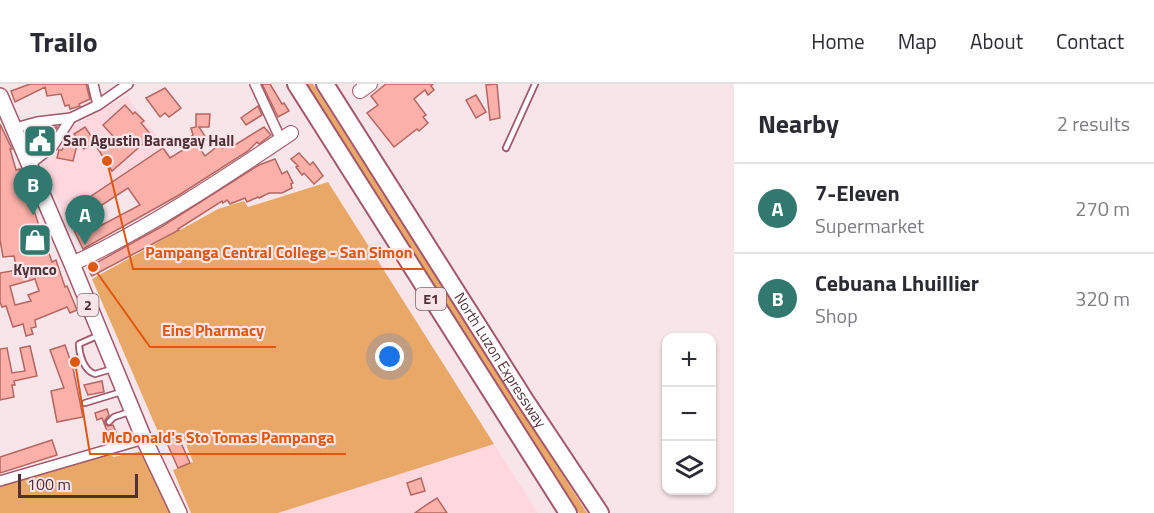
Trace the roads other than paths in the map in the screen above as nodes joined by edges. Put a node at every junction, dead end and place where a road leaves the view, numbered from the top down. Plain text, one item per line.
1 (93, 84) edge
2 (128, 84) edge
3 (255, 84) edge
4 (296, 84) edge
5 (326, 84) edge
6 (535, 84) edge
7 (0, 96) edge
8 (98, 105) junction
9 (71, 118) junction
10 (15, 128) junction
11 (286, 137) joint
12 (506, 148) dead end
13 (28, 165) junction
14 (72, 264) junction
15 (100, 335) junction
16 (114, 368) junction
17 (123, 391) junction
18 (85, 403) dead end
19 (132, 411) junction
20 (109, 422) dead end
21 (110, 434) dead end
22 (144, 439) junction
23 (110, 448) junction
24 (0, 481) edge
25 (178, 513) edge
26 (568, 513) edge
27 (600, 513) edge

1 - 8 street
2 - 8 street
3 - 11 street
4 - 26 highway, North Luzon Expressway / E1
5 - 27 highway, North Luzon Expressway / E1
6 - 12 lane
7 - 10 highway, 2
8 - 9 street
9 - 10 street
9 - 13 street
10 - 13 highway, 2
11 - 14 main road
13 - 14 highway, 2
14 - 15 highway, 2
15 - 16 highway, 2
15 - 16 lane
16 - 17 highway, 2
17 - 18 lane
17 - 19 highway, 2
19 - 20 lane
19 - 22 highway, 2
21 - 23 lane
22 - 23 street
22 - 25 highway, 2
23 - 24 street

